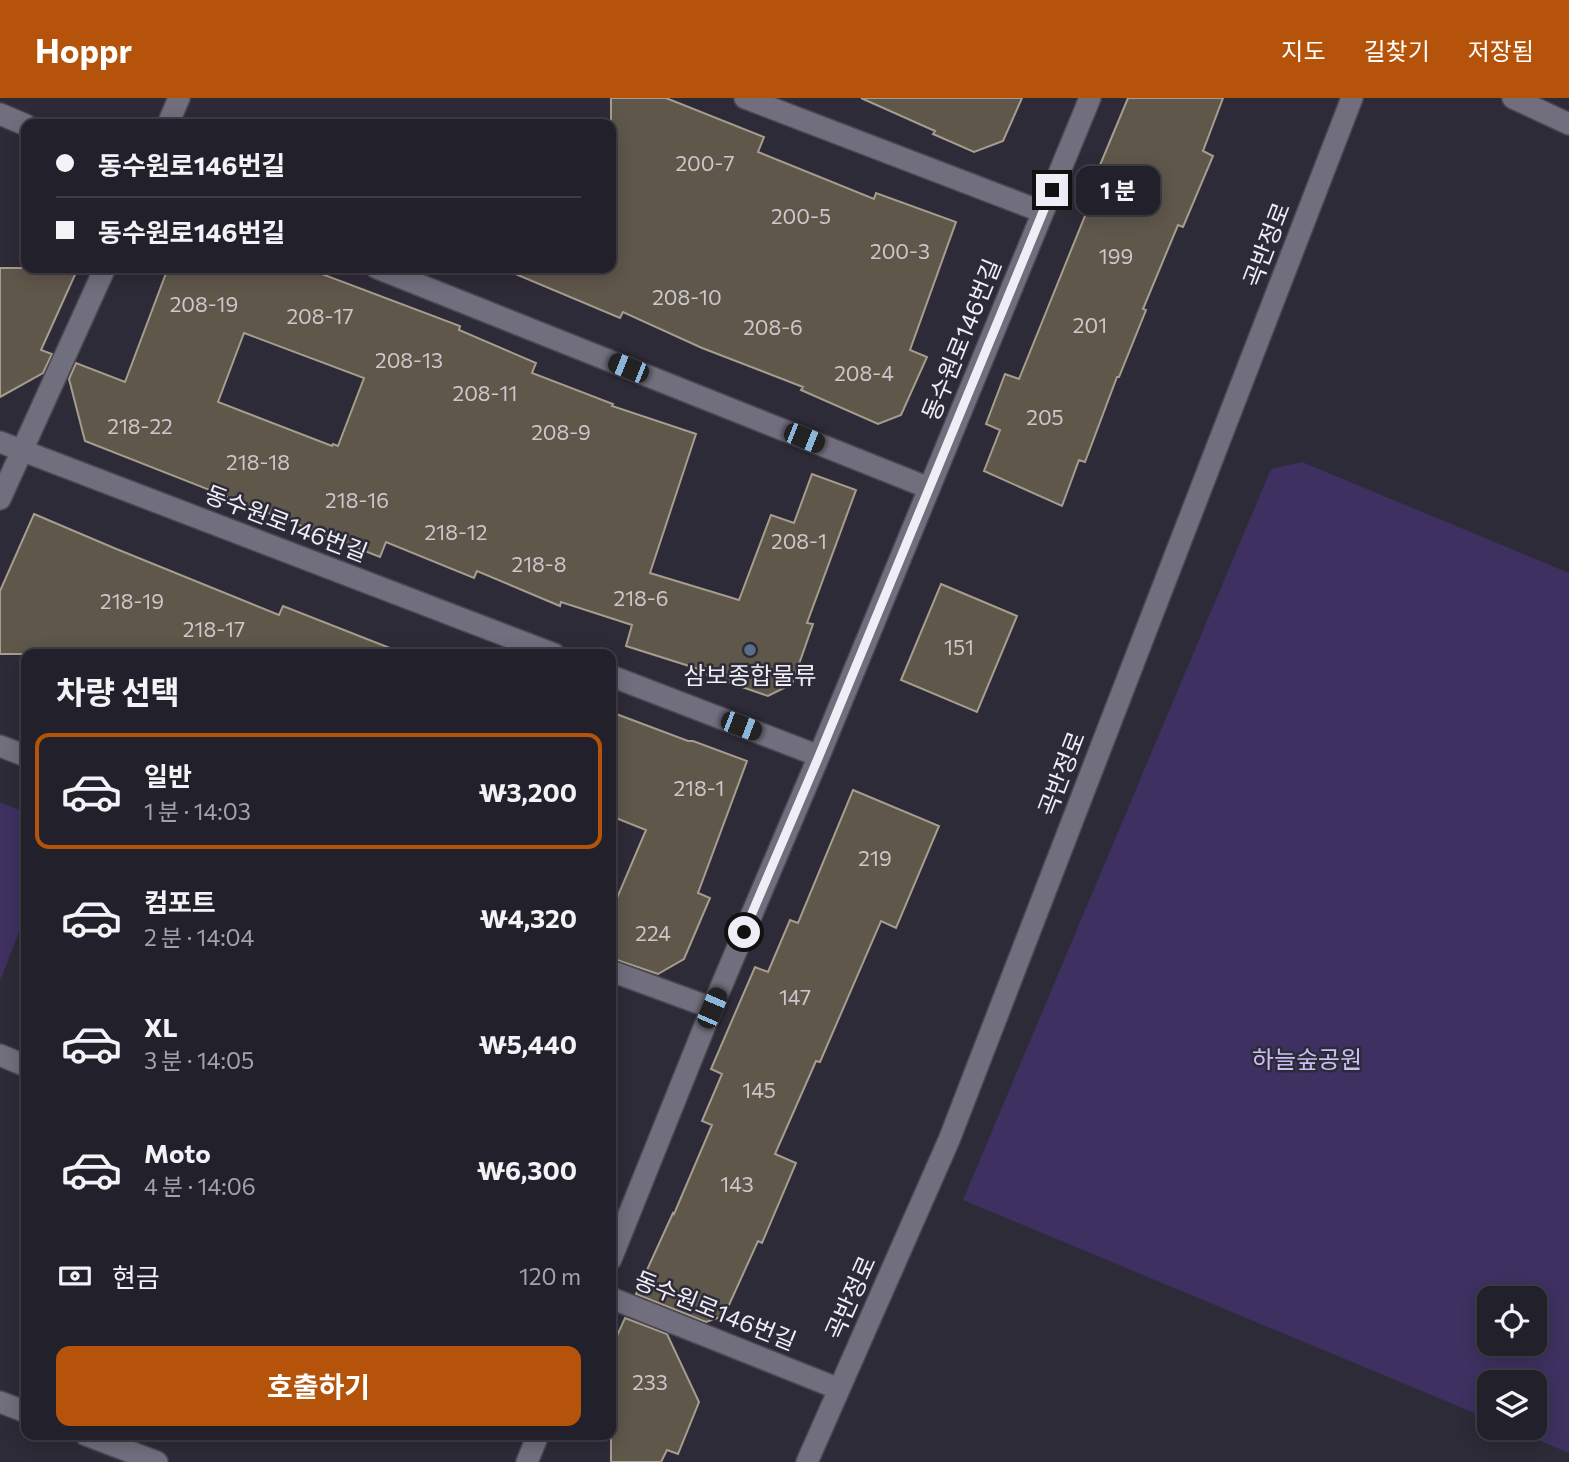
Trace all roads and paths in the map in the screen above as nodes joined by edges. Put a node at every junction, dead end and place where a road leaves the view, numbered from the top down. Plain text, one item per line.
1 (179, 98) edge
2 (746, 98) edge
3 (1090, 98) edge
4 (1352, 98) edge
5 (1513, 98) edge
6 (0, 114) edge
7 (170, 119) edge
8 (21, 123) edge
9 (1569, 124) edge
10 (1043, 212) junction
11 (103, 273) edge
12 (390, 273) edge
13 (0, 442) edge
14 (22, 452) junction
15 (929, 488) junction
16 (0, 499) edge
17 (541, 649) edge
18 (616, 678) edge
19 (0, 746) edge
20 (21, 754) edge
21 (819, 756) junction
22 (616, 973) edge
23 (712, 1008) junction
24 (0, 1055) edge
25 (21, 1064) edge
26 (616, 1247) edge
27 (616, 1300) edge
28 (839, 1389) junction
29 (0, 1402) edge
30 (21, 1410) edge
31 (99, 1440) edge
32 (536, 1440) edge
33 (156, 1462) edge
34 (527, 1462) edge
35 (807, 1462) edge

1 - 7 street
2 - 10 street
3 - 10 street, 동수원로146번길
4 - 28 street, 곡반정로
5 - 9 street
6 - 8 street
10 - 15 street, 동수원로146번길
11 - 14 street
12 - 15 street
13 - 14 street, 동수원로146번길
14 - 16 street
14 - 17 street, 동수원로146번길
15 - 21 street, 동수원로146번길
18 - 21 street
19 - 20 street
21 - 23 street, 동수원로146번길
22 - 23 street
23 - 26 street, 동수원로146번길
24 - 25 street
27 - 28 street, 동수원로146번길
28 - 35 street, 곡반정로
29 - 30 street
31 - 33 street
32 - 34 street

